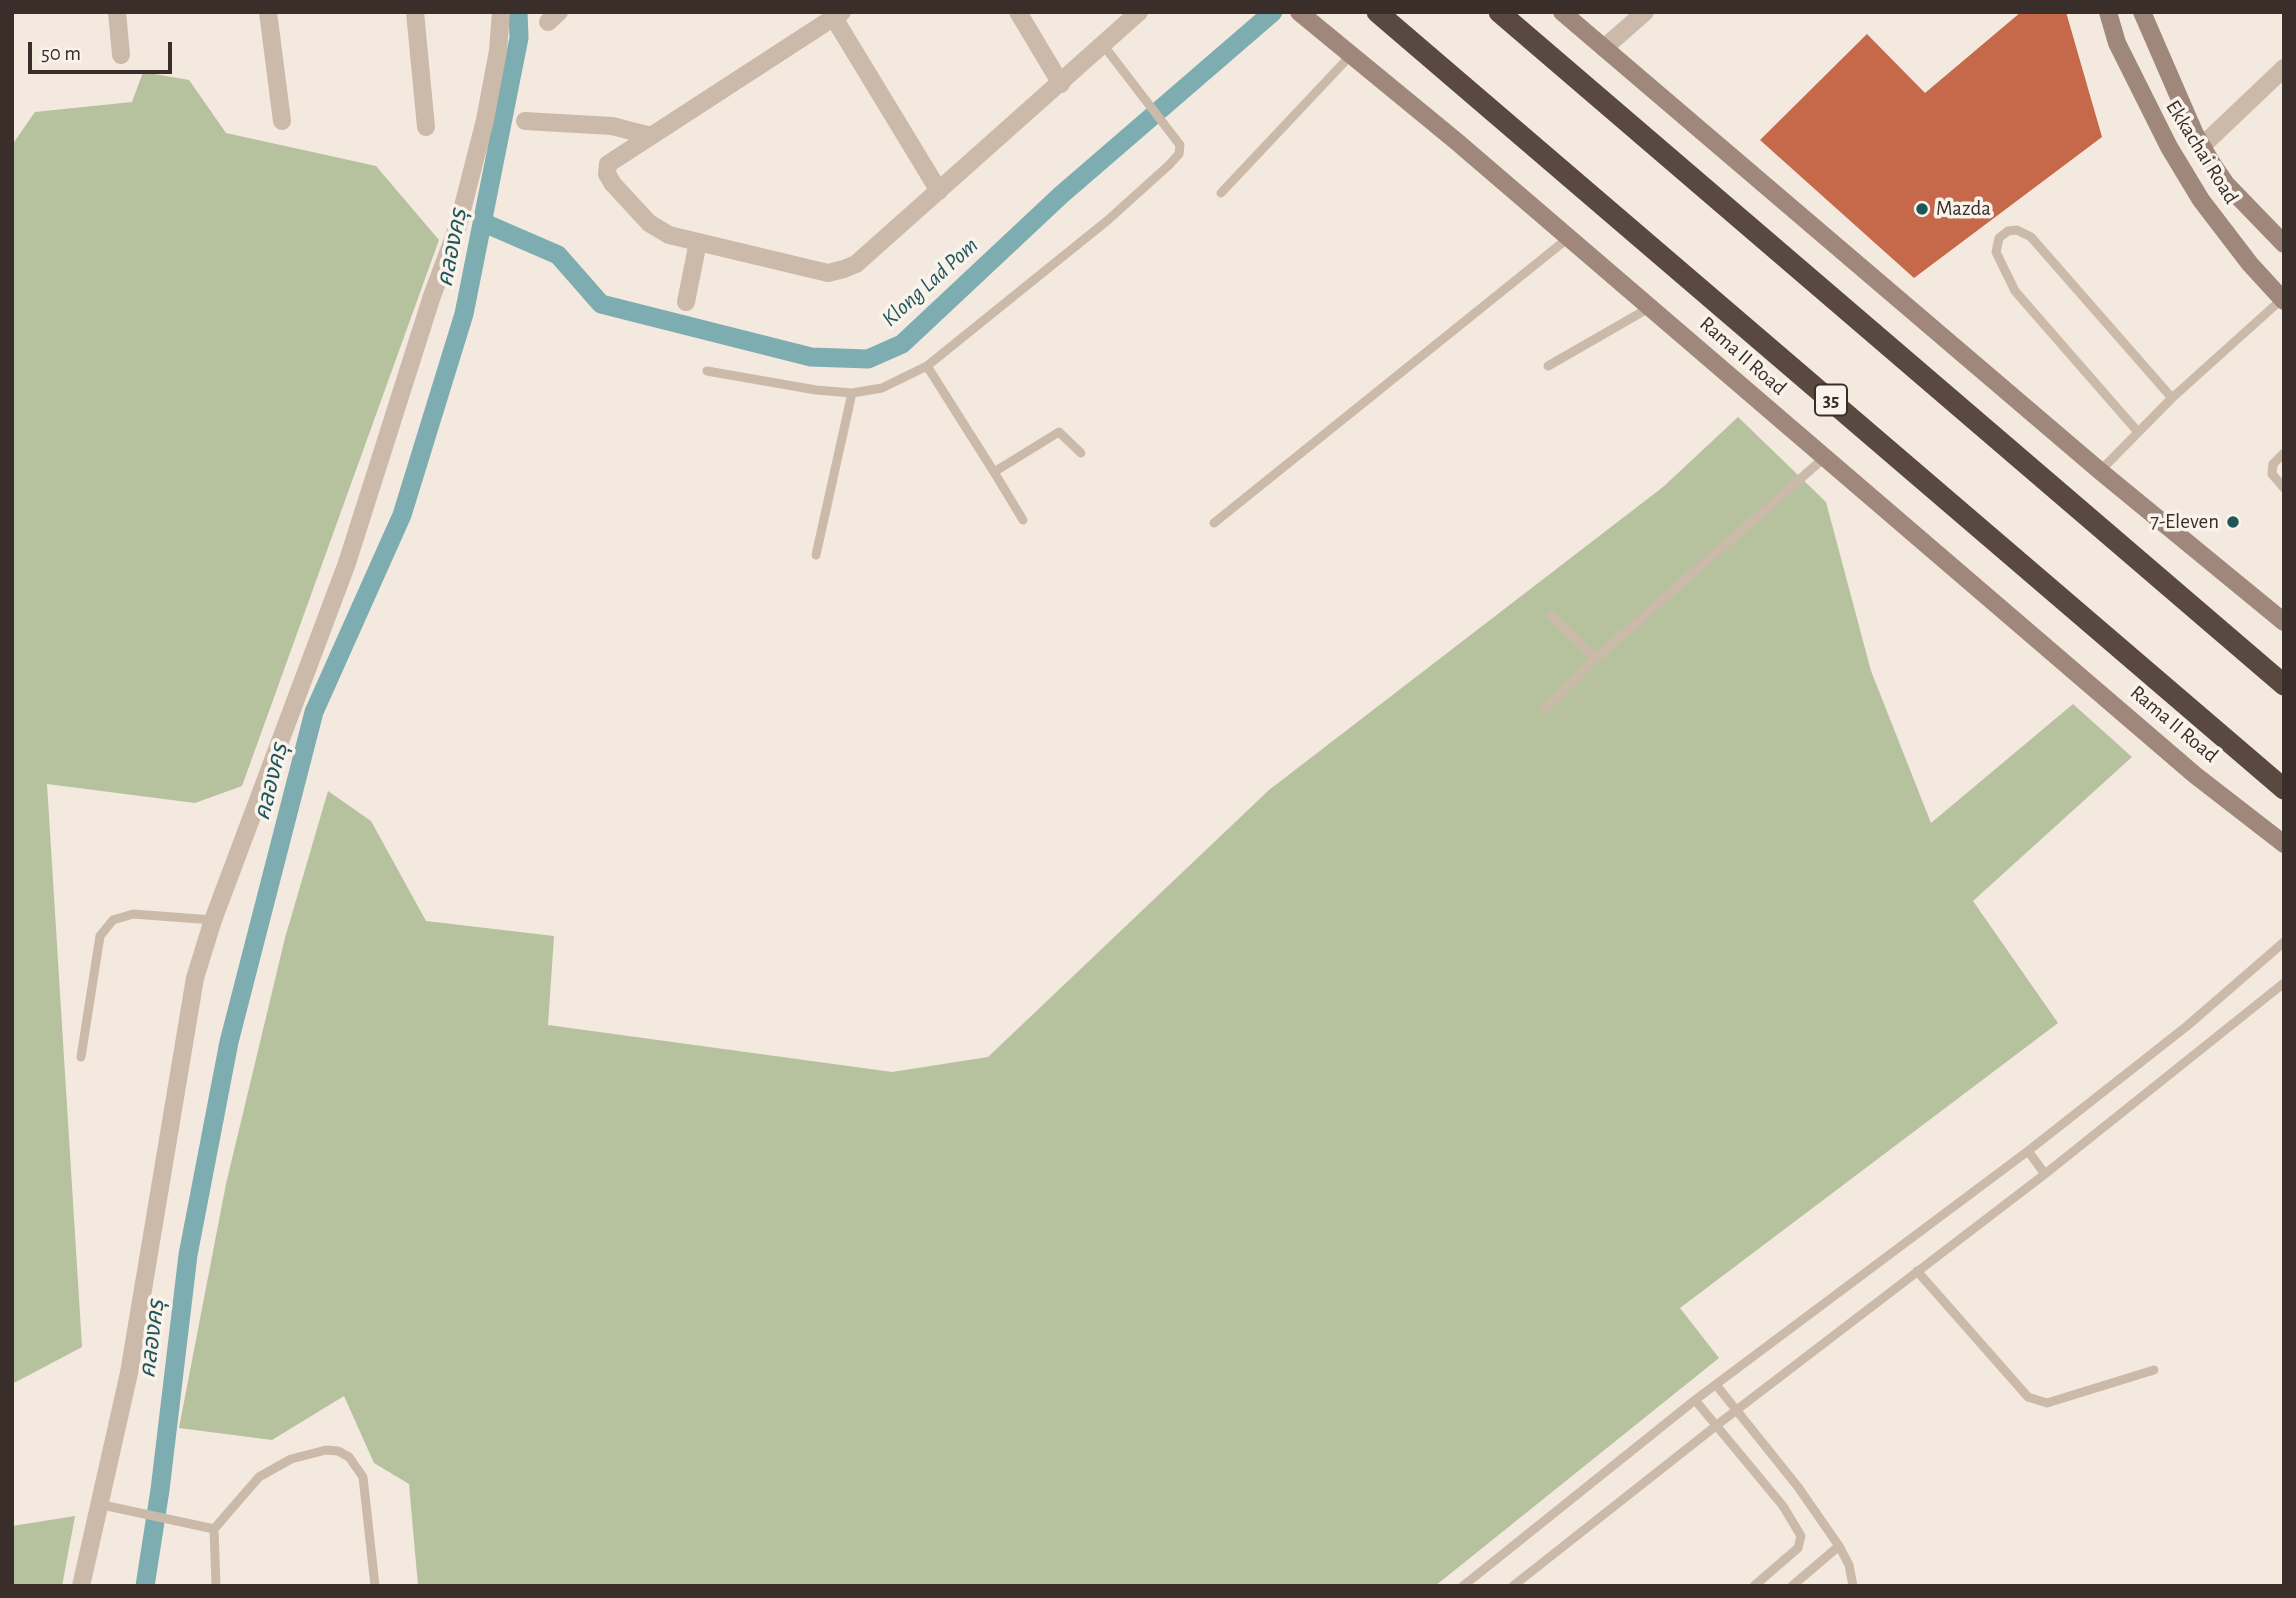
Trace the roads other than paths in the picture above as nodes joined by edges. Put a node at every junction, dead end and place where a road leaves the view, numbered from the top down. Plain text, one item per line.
1 (117, 12) edge
2 (268, 12) edge
3 (415, 12) edge
4 (501, 12) edge
5 (1018, 12) edge
6 (1139, 12) edge
7 (1377, 12) edge
8 (1499, 12) edge
9 (1562, 12) edge
10 (1645, 12) edge
11 (2108, 12) edge
12 (2142, 12) edge
13 (838, 15) edge
14 (1306, 18) edge
15 (1104, 46) junction
16 (1604, 48) junction
17 (121, 55) dead end
18 (1351, 55) junction
19 (2284, 68) edge
20 (1061, 84) junction
21 (282, 121) dead end
22 (525, 121) dead end
23 (426, 127) dead end
24 (651, 136) junction
25 (2202, 146) junction
26 (939, 191) junction
27 (1221, 193) dead end
28 (1567, 239) junction
29 (698, 242) junction
30 (2284, 244) edge
31 (2283, 300) edge
32 (686, 302) dead end
33 (1649, 308) junction
34 (928, 366) junction
35 (1548, 366) dead end
36 (707, 371) dead end
37 (852, 393) junction
38 (2172, 398) junction
39 (2138, 432) junction
40 (1081, 453) dead end
41 (2284, 453) edge
42 (1824, 458) junction
43 (2100, 471) junction
44 (995, 472) junction
45 (2284, 488) edge
46 (1023, 520) dead end
47 (1214, 523) dead end
48 (816, 555) dead end
49 (1551, 616) dead end
50 (2284, 622) edge
51 (1597, 658) junction
52 (2284, 685) edge
53 (1545, 709) dead end
54 (2284, 789) edge
55 (2284, 844) edge
56 (213, 920) junction
57 (2284, 942) edge
58 (2284, 983) edge
59 (81, 1057) dead end
60 (2028, 1151) junction
61 (2045, 1174) junction
62 (1917, 1271) junction
63 (2154, 1370) dead end
64 (1717, 1386) junction
65 (1695, 1400) junction
66 (1737, 1410) junction
67 (1717, 1425) junction
68 (98, 1504) junction
69 (214, 1529) junction
70 (1839, 1546) junction
71 (81, 1586) edge
72 (216, 1586) edge
73 (374, 1586) edge
74 (1462, 1586) edge
75 (1513, 1586) edge
76 (1754, 1586) edge
77 (1792, 1586) edge
78 (1853, 1586) edge

1 - 17 street
2 - 21 street
3 - 23 street
4 - 56 street
5 - 20 street
6 - 15 street
7 - 54 highway, Rama II Road / 35
8 - 52 highway
9 - 16 main road
10 - 16 street
11 - 31 main road, Ekkachai Road
12 - 25 main road, Ekkachai Road
13 - 24 street
13 - 26 street
14 - 18 main road, Rama II Road / 35
15 - 20 street
15 - 34 lane
16 - 43 main road
18 - 27 lane
18 - 28 main road, Rama II Road / 35
19 - 25 street
20 - 26 street
22 - 24 street
24 - 29 street
25 - 30 main road, Ekkachai Road
26 - 29 street
28 - 33 main road, Rama II Road / 35
28 - 47 lane
29 - 32 street
31 - 38 lane
33 - 35 lane
33 - 42 main road, Rama II Road / 35
34 - 37 lane
34 - 44 lane
36 - 37 lane
37 - 48 lane
38 - 39 lane
38 - 39 lane
39 - 43 lane
40 - 44 lane
41 - 45 lane
42 - 51 lane
42 - 55 main road, Rama II Road / 35
43 - 50 main road
44 - 46 lane
49 - 51 lane
51 - 53 lane
56 - 59 lane
56 - 68 street
57 - 60 lane
58 - 61 lane
60 - 61 lane
60 - 64 lane
61 - 62 lane
62 - 63 lane
62 - 66 lane
64 - 65 lane
64 - 66 lane
65 - 67 lane
65 - 74 lane
66 - 67 lane
66 - 70 lane
67 - 75 lane
67 - 76 lane
68 - 69 lane
68 - 71 street
69 - 72 lane
69 - 73 lane
70 - 77 lane
70 - 78 lane

